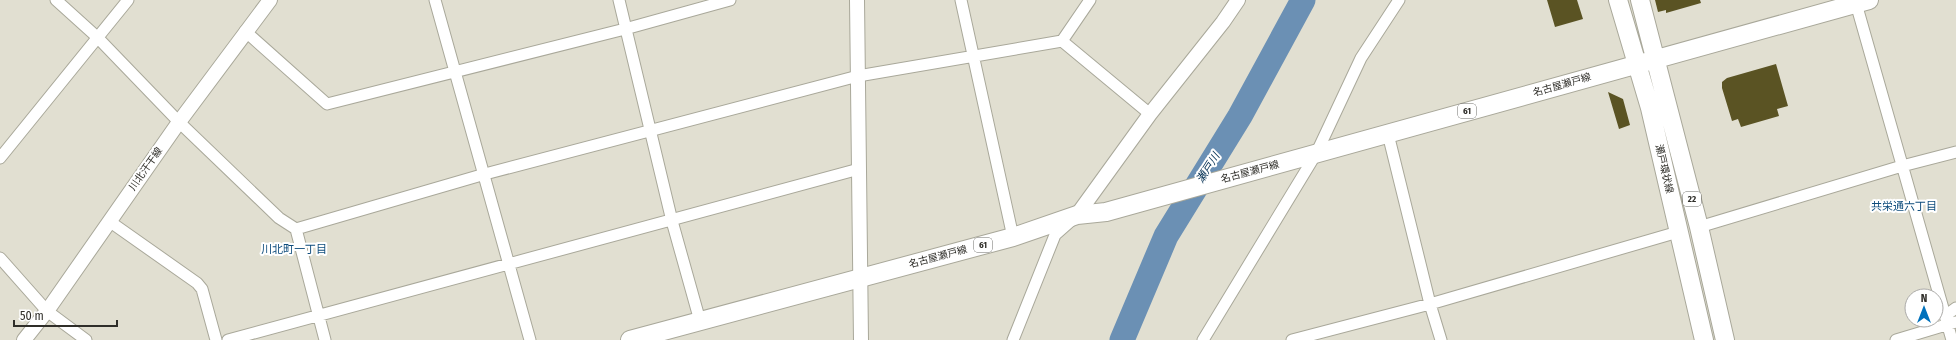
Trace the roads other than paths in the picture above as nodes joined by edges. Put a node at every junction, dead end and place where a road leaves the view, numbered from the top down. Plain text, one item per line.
1 (56, 0) edge
2 (128, 0) edge
3 (270, 0) edge
4 (436, 0) edge
5 (619, 0) edge
6 (730, 0) edge
7 (858, 0) edge
8 (961, 0) edge
9 (1090, 0) edge
10 (1238, 0) edge
11 (1399, 0) edge
12 (1618, 0) edge
13 (1640, 0) edge
14 (1860, 1) edge
15 (625, 29) junction
16 (245, 31) junction
17 (97, 37) junction
18 (1062, 41) junction
19 (973, 57) junction
20 (1656, 58) junction
21 (1637, 64) junction
22 (455, 72) junction
23 (858, 76) junction
24 (1150, 114) junction
25 (178, 122) junction
26 (650, 131) junction
27 (1388, 134) junction
28 (1956, 152) edge
29 (1316, 154) junction
30 (0, 158) edge
31 (1902, 166) junction
32 (859, 169) junction
33 (485, 174) junction
34 (1077, 215) junction
35 (109, 221) junction
36 (672, 221) junction
37 (1699, 228) junction
38 (296, 229) junction
39 (1678, 232) junction
40 (1013, 237) junction
41 (0, 258) edge
42 (509, 263) junction
43 (860, 278) junction
44 (1430, 304) junction
45 (1956, 308) edge
46 (47, 310) junction
47 (319, 315) junction
48 (700, 321) junction
49 (1950, 321) edge
50 (24, 340) edge
51 (86, 340) edge
52 (216, 340) edge
53 (228, 340) edge
54 (325, 340) edge
55 (530, 340) edge
56 (630, 340) edge
57 (861, 340) edge
58 (1013, 340) edge
59 (1203, 340) edge
60 (1292, 340) edge
61 (1441, 340) edge
62 (1704, 340) edge
63 (1725, 340) edge
64 (1896, 340) edge
65 (1952, 340) edge

1 - 17 street
2 - 17 street
3 - 16 street, 川北汗干線
4 - 22 street
5 - 15 street
6 - 15 street
7 - 23 street
8 - 19 street
9 - 18 street
10 - 24 street
11 - 29 street
12 - 21 main road, 瀬戸環状線 / 22
13 - 20 main road, 瀬戸環状線 / 22
14 - 20 main road, 名古屋瀬戸線 / 61
14 - 31 street
15 - 22 street
15 - 26 street
16 - 22 street
16 - 25 street, 川北汗干線
17 - 25 street
17 - 30 street
18 - 19 street
18 - 24 street
19 - 23 street
19 - 40 street
20 - 21 main road, 名古屋瀬戸線 / 61
20 - 37 main road, 瀬戸環状線 / 22
21 - 27 main road, 名古屋瀬戸線 / 61
21 - 39 main road, 瀬戸環状線 / 22
22 - 33 street
23 - 26 street
23 - 32 street
24 - 34 street
25 - 35 street, 川北汗干線
25 - 38 street
26 - 33 street
26 - 36 street
27 - 29 main road, 名古屋瀬戸線 / 61
27 - 44 street
28 - 31 street
29 - 34 main road, 名古屋瀬戸線 / 61
29 - 59 street
31 - 37 street
31 - 49 street
32 - 36 street
32 - 43 street
33 - 38 street
33 - 42 street
34 - 40 main road, 名古屋瀬戸線 / 61
34 - 58 street
35 - 46 street, 川北汗干線
35 - 52 street
36 - 42 street
36 - 48 street
37 - 63 main road, 瀬戸環状線 / 22
38 - 47 street
39 - 44 street
39 - 62 main road, 瀬戸環状線 / 22
40 - 43 main road, 名古屋瀬戸線 / 61
41 - 46 street
42 - 47 street
42 - 55 street
43 - 48 main road, 名古屋瀬戸線 / 61
43 - 57 street
44 - 60 street
44 - 61 street
45 - 49 street
46 - 50 street, 川北汗干線
46 - 51 street
47 - 53 street
47 - 54 street
48 - 56 main road, 名古屋瀬戸線 / 61
49 - 64 street
49 - 65 street

